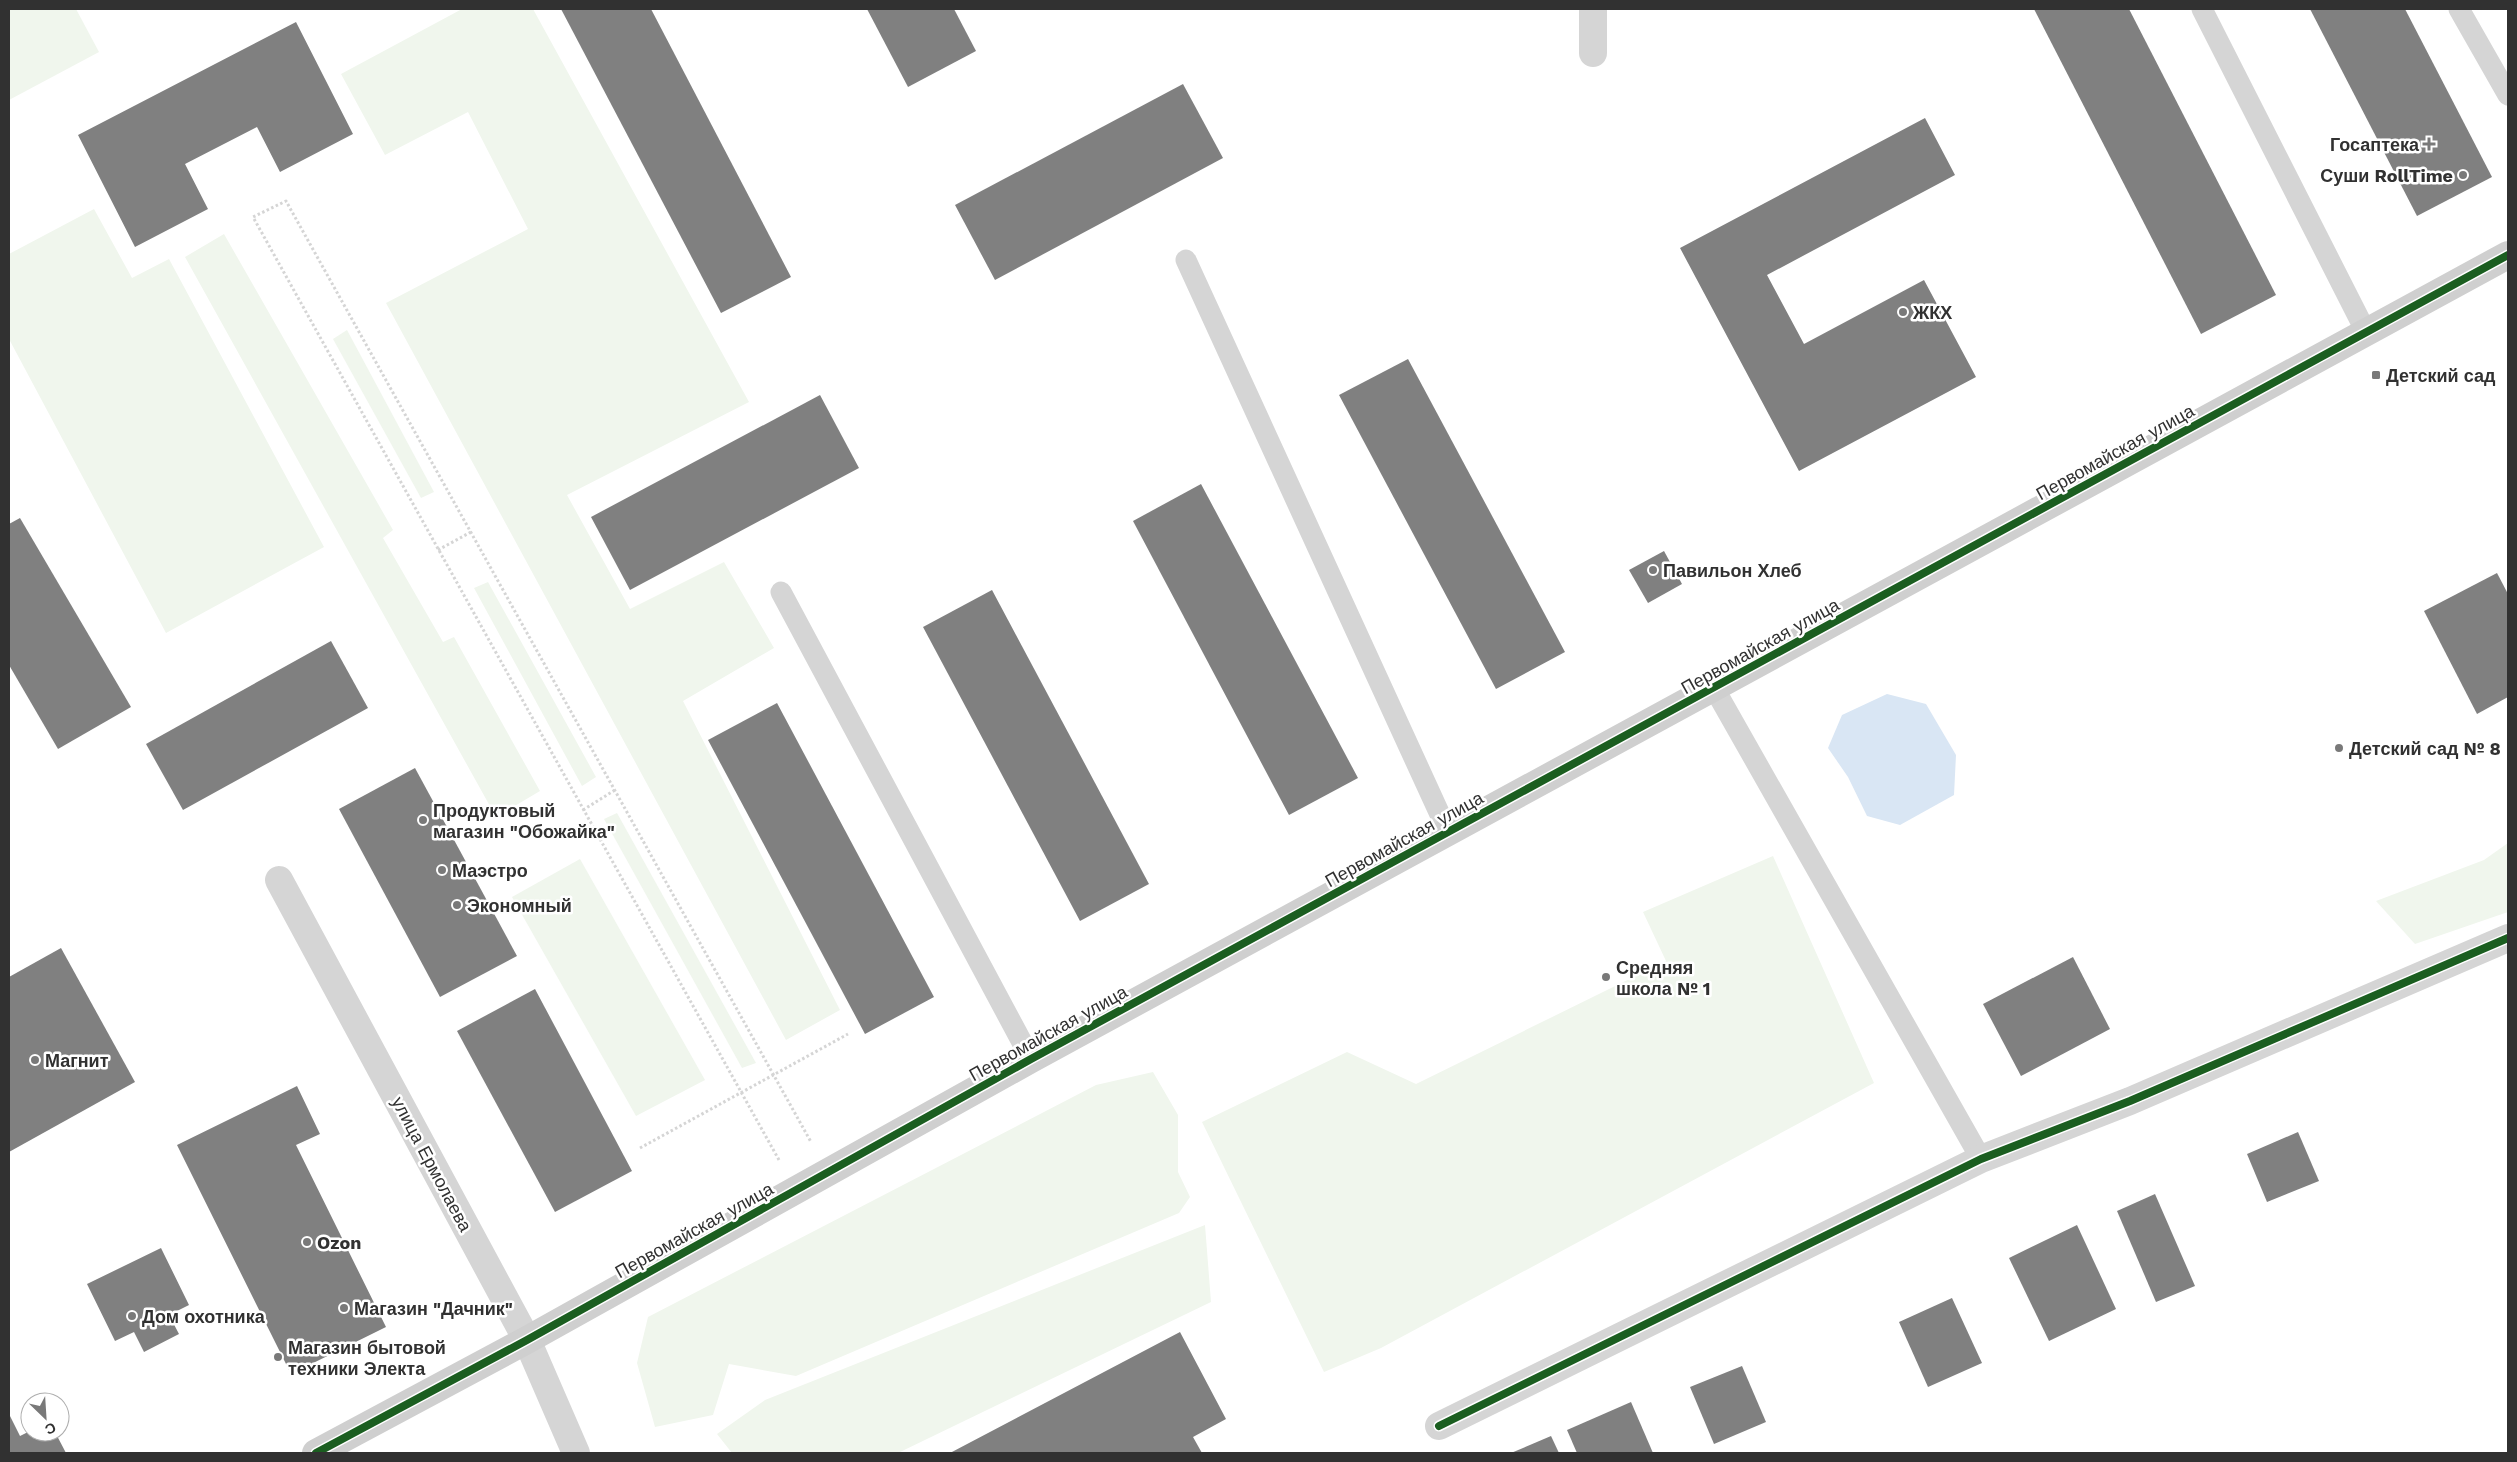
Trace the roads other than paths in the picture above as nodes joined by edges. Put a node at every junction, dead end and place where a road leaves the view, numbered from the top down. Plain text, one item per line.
1 (1593, 9) edge
2 (2202, 9) edge
3 (2459, 9) edge
4 (1593, 53) dead end
5 (2508, 94) edge
6 (2508, 255) edge
7 (1186, 260) dead end
8 (2366, 332) junction
9 (781, 592) dead end
10 (1714, 688) junction
11 (1448, 832) junction
12 (279, 880) dead end
13 (2508, 938) edge
14 (1032, 1059) junction
15 (1981, 1158) junction
16 (527, 1340) junction
17 (1439, 1426) dead end
18 (316, 1453) edge
19 (576, 1453) edge

1 - 4 street
2 - 8 lane
3 - 5 lane
6 - 8 street, Первомайская улица
7 - 11 lane
8 - 10 street, Первомайская улица
9 - 14 lane
10 - 11 street, Первомайская улица
10 - 15 lane
11 - 14 street, Первомайская улица
12 - 16 street, улица Ермолаева
13 - 15 street
14 - 16 street, Первомайская улица
15 - 17 street
16 - 18 street, Первомайская улица
16 - 19 street, улица Ермолаева

